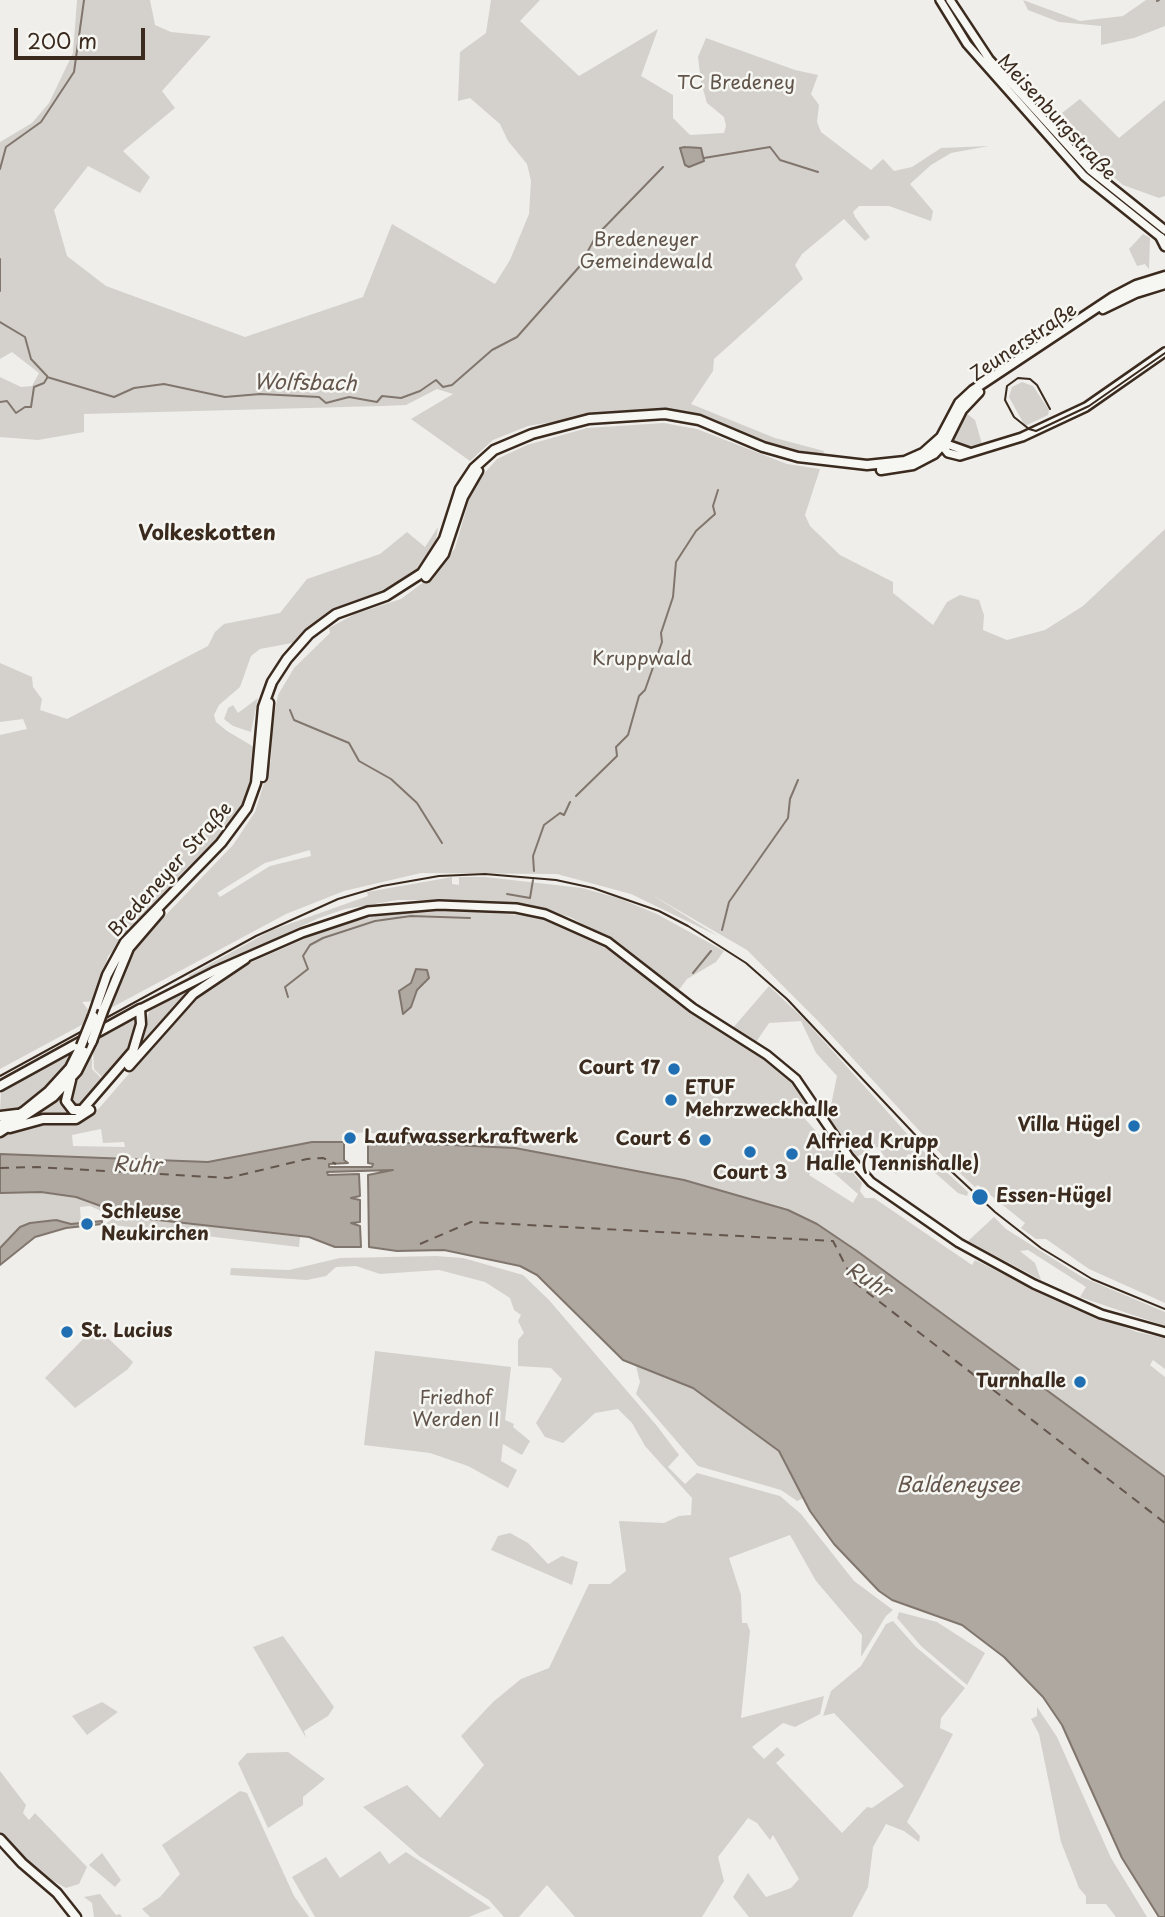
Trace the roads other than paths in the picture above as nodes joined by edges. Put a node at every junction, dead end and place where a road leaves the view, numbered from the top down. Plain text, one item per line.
1 (940, 0) edge
2 (950, 0) edge
3 (1164, 239) edge
4 (1165, 269) edge
5 (1163, 279) edge
6 (1165, 352) edge
7 (941, 443) junction
8 (245, 959) junction
9 (140, 1009) junction
10 (71, 1080) junction
11 (0, 1086) edge
12 (23, 1112) junction
13 (0, 1116) edge
14 (0, 1125) edge
15 (10, 1128) junction
16 (0, 1132) edge
17 (1165, 1332) edge
18 (0, 1839) edge
19 (76, 1917) edge

1 - 3 main road, Meisenburgstraße
2 - 3 main road, Meisenburgstraße
4 - 5 main road
5 - 7 main road, Zeunerstraße
6 - 7 main road
7 - 10 main road, Bredeneyer Straße, bridge
7 - 12 main road, Bredeneyer Straße, bridge
8 - 9 main road
8 - 15 main road
8 - 17 main road
9 - 10 main road
9 - 11 main road
10 - 15 main road, Bredeneyer Straße
12 - 13 main road
12 - 14 main road, Bredeneyer Straße
15 - 16 main road, Bredeneyer Straße
18 - 19 main road

